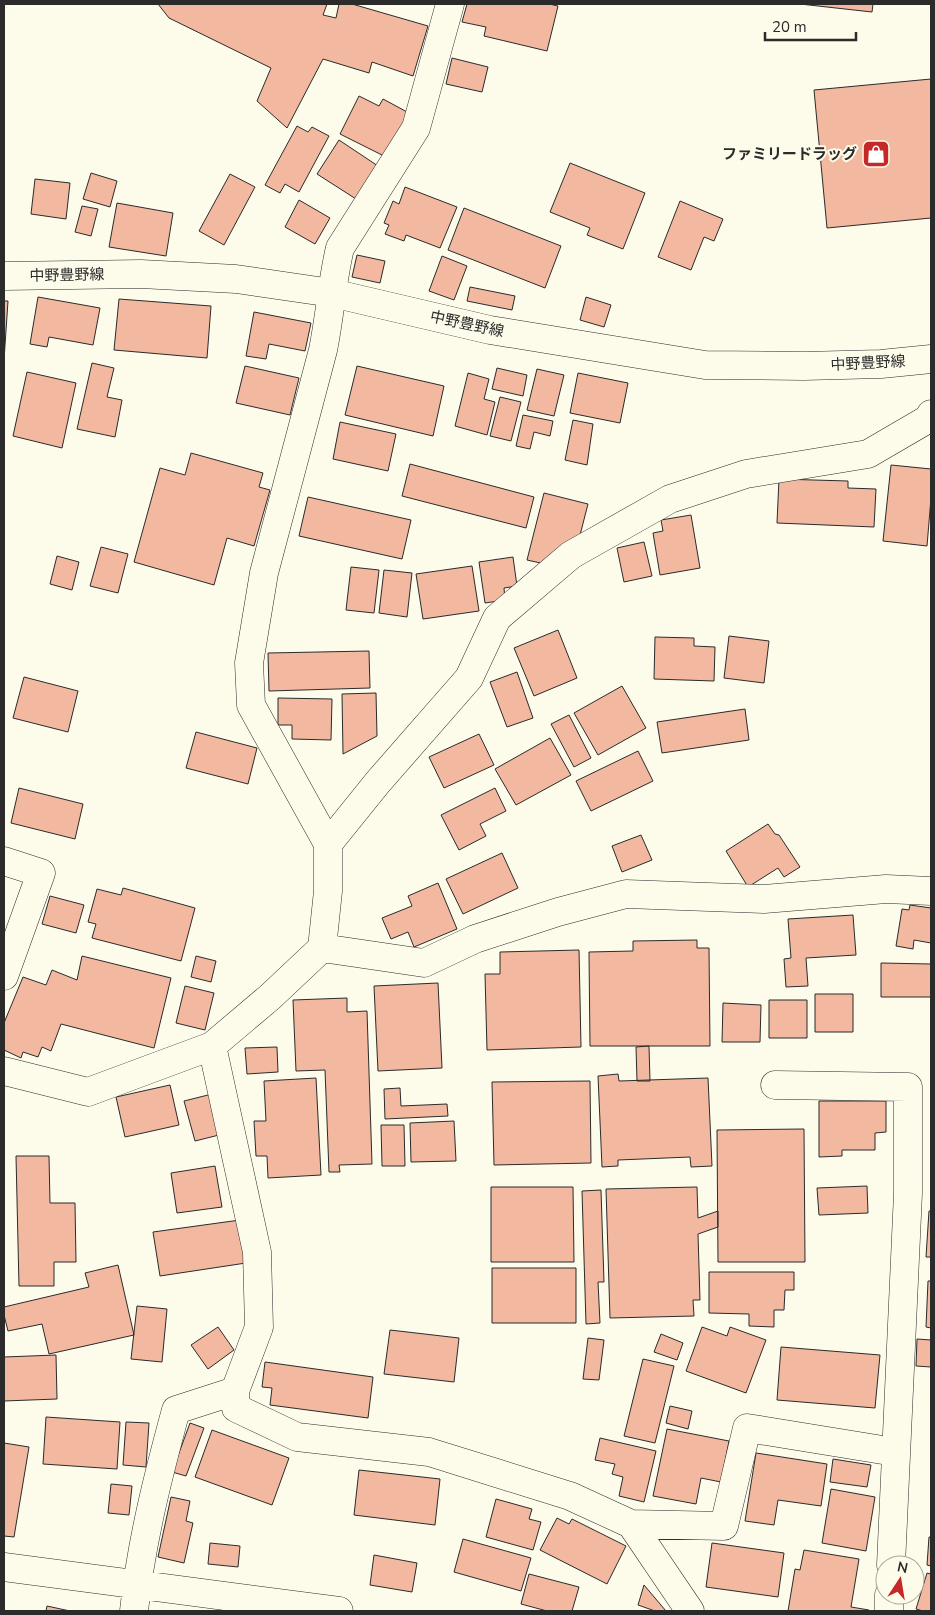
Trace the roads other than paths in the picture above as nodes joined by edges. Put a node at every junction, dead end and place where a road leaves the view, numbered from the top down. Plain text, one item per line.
1 (450, 4) edge
2 (4, 276) edge
3 (332, 293) junction
4 (931, 359) edge
5 (931, 414) edge
6 (328, 844) junction
7 (4, 861) edge
8 (931, 891) edge
9 (322, 948) junction
10 (4, 976) edge
11 (212, 1046) junction
12 (4, 1071) edge
13 (775, 1084) dead end
14 (920, 1193) edge
15 (235, 1391) junction
16 (895, 1452) junction
17 (631, 1524) junction
18 (891, 1555) edge
19 (4, 1567) edge
20 (136, 1584) junction
21 (134, 1611) edge
22 (339, 1611) edge
23 (690, 1611) edge

1 - 3 street
2 - 3 street, 中野豊野線
3 - 4 street, 中野豊野線
3 - 6 street
5 - 6 street
6 - 9 street
7 - 10 street
8 - 9 street
9 - 11 street
11 - 12 street
11 - 15 street
13 - 14 street
14 - 16 street
15 - 17 street
15 - 20 street
16 - 17 street
16 - 18 street
17 - 23 street
19 - 20 street
20 - 21 street
20 - 22 street

